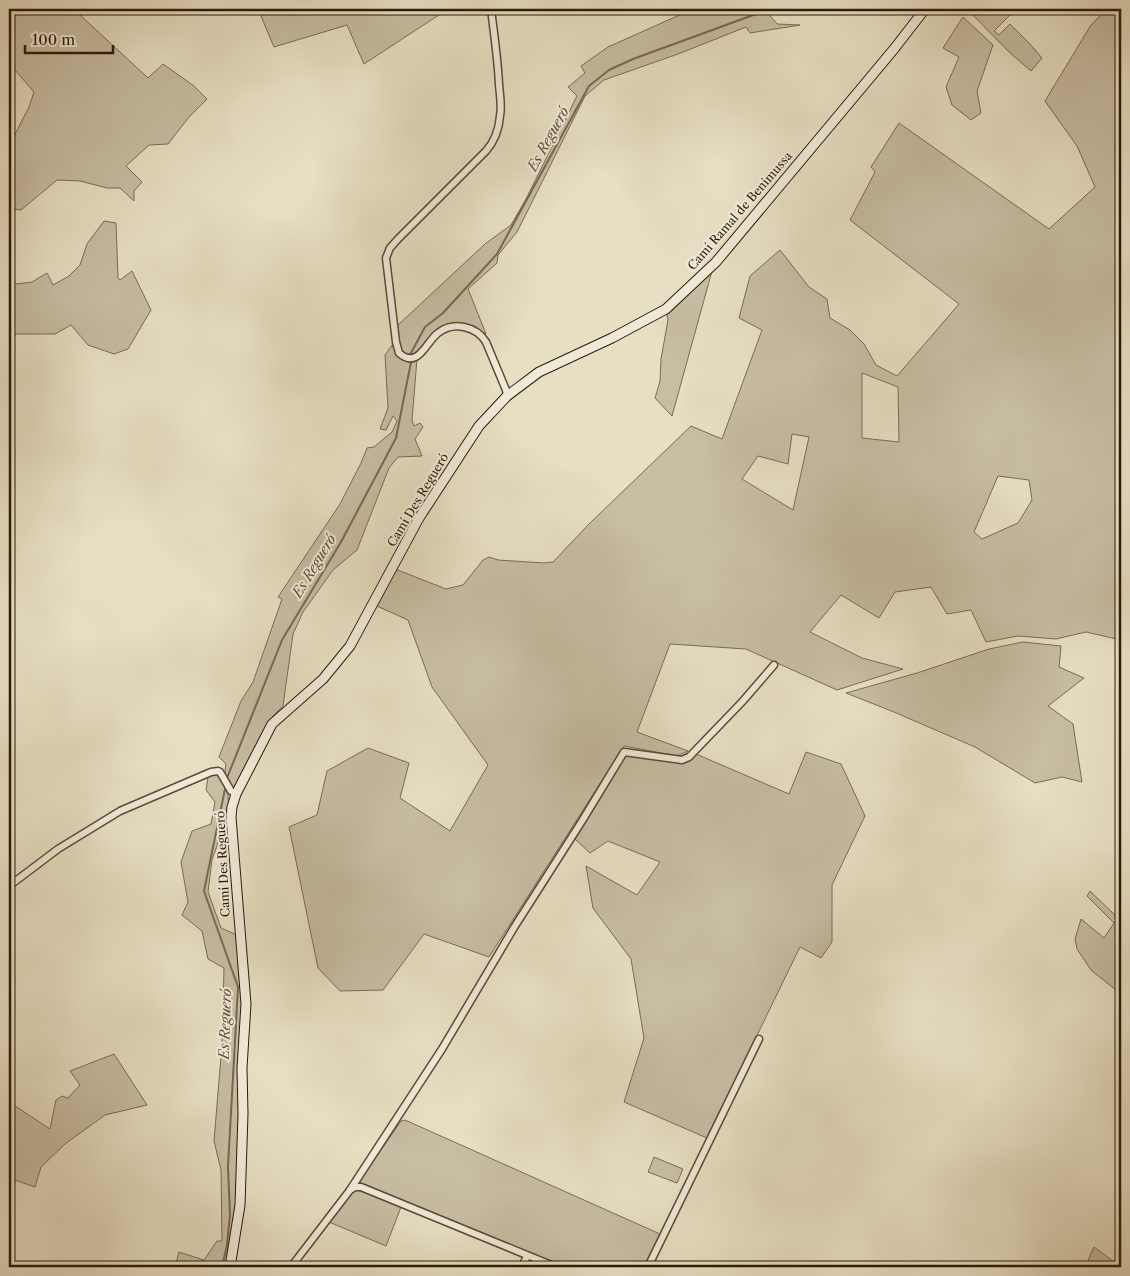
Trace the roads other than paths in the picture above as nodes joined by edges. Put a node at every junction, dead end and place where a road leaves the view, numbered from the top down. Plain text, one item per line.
1 (491, 9) edge
2 (925, 9) edge
3 (507, 396) junction
4 (774, 665) dead end
5 (236, 794) junction
6 (9, 886) edge
7 (759, 1039) dead end
8 (350, 1190) junction
9 (527, 1256) junction
10 (230, 1267) edge
11 (291, 1267) edge
12 (522, 1267) edge
13 (556, 1267) edge
14 (648, 1267) edge

1 - 3 street
2 - 3 street, Camí Ramal de Benimussa
3 - 5 street, Camí Des Regueró
4 - 8 street
5 - 6 street
5 - 10 street, Camí Des Regueró
7 - 14 street
8 - 9 street
8 - 11 street
9 - 12 street
9 - 13 street

